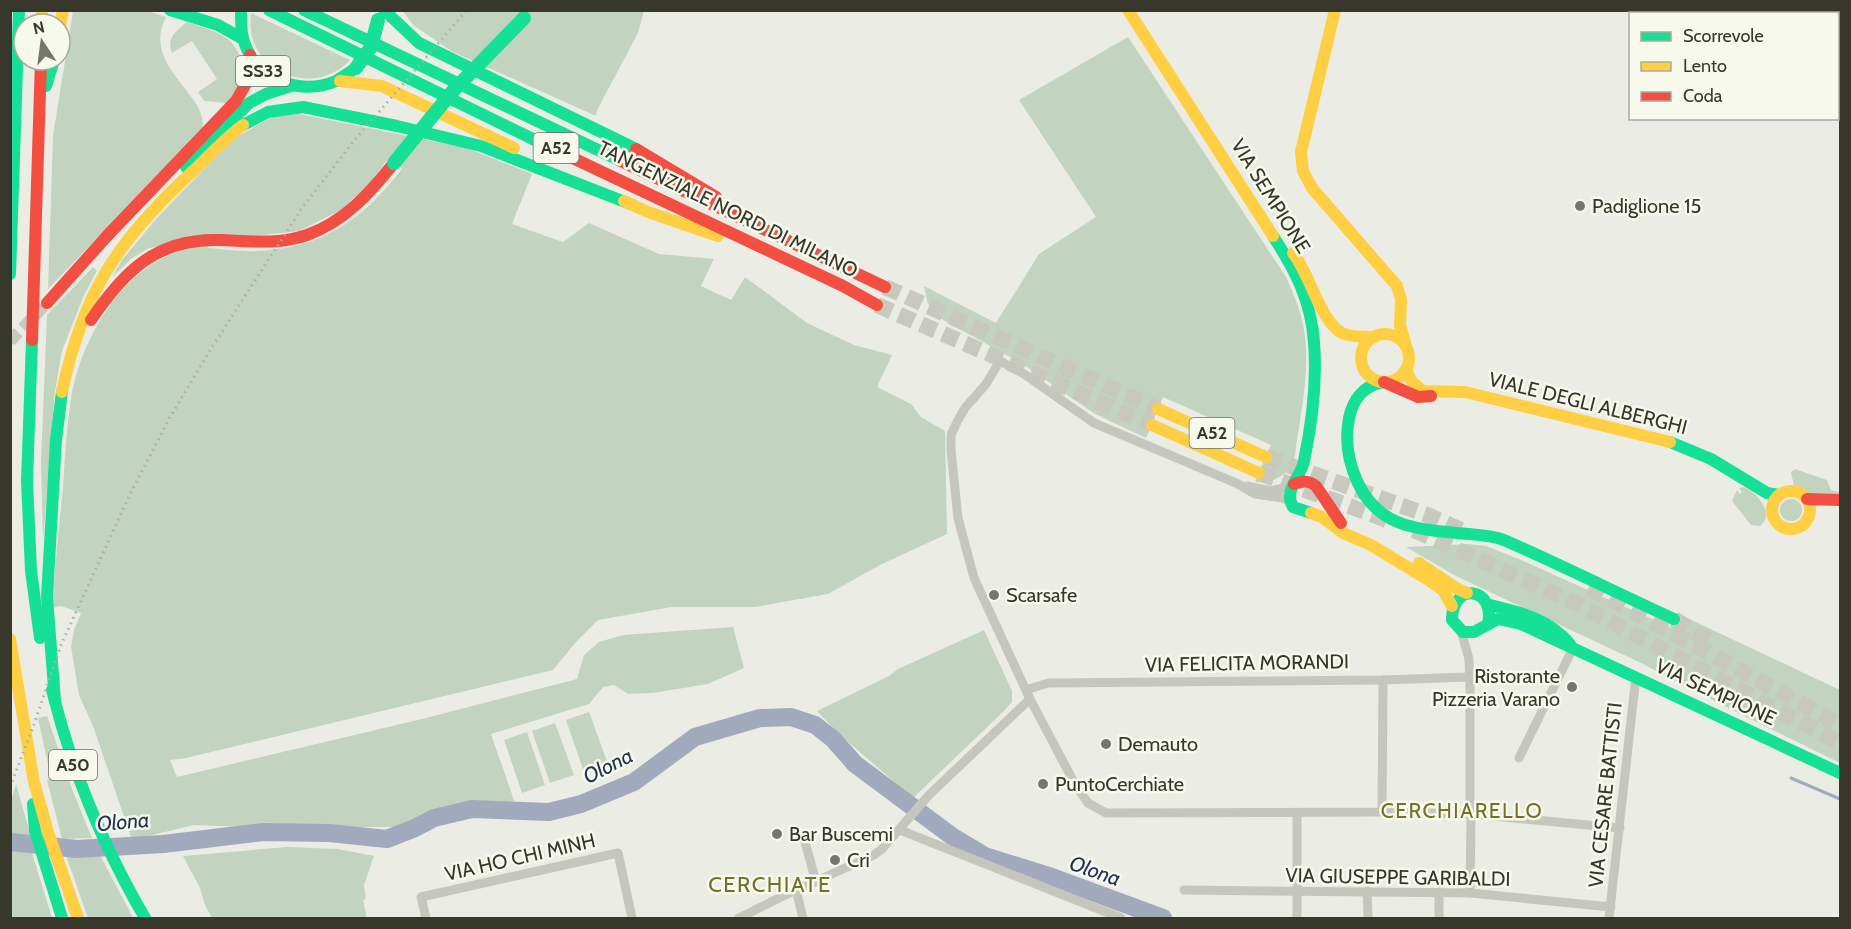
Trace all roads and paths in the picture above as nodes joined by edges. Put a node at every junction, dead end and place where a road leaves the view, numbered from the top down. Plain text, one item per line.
1 (19, 10) edge
2 (170, 10) edge
3 (241, 10) edge
4 (269, 10) edge
5 (304, 10) edge
6 (394, 10) edge
7 (1128, 10) edge
8 (1335, 10) edge
9 (380, 14) edge
10 (527, 14) edge
11 (401, 28) junction
12 (243, 39) junction
13 (250, 55) junction
14 (41, 72) edge
15 (51, 72) edge
16 (340, 81) junction
17 (291, 86) junction
18 (40, 110) junction
19 (204, 148) junction
20 (168, 195) junction
21 (633, 206) junction
22 (1268, 226) junction
23 (806, 250) junction
24 (10, 274) edge
25 (1386, 277) junction
26 (843, 286) junction
27 (63, 287) junction
28 (885, 287) tunnel mouth
29 (47, 303) tunnel mouth
30 (877, 305) tunnel mouth
31 (1375, 337) junction
32 (1406, 346) junction
33 (70, 354) junction
34 (1406, 370) junction
35 (1384, 382) junction
36 (1447, 391) junction
37 (1158, 409) tunnel mouth
38 (1309, 423) junction
39 (1152, 425) tunnel mouth
40 (1266, 457) tunnel mouth
41 (1259, 473) tunnel mouth
42 (1748, 481) junction
43 (1236, 483) junction
44 (1293, 485) junction
45 (1318, 488) junction
46 (1779, 495) junction
47 (1840, 500) edge
48 (1290, 502) junction
49 (1809, 504) junction
50 (1303, 511) junction
51 (1773, 514) junction
52 (1467, 593) junction
53 (1490, 605) junction
54 (1452, 606) junction
55 (1674, 619) tunnel mouth
56 (1488, 624) junction
57 (1461, 631) junction
58 (1475, 633) junction
59 (10, 639) edge
60 (1573, 648) junction
61 (1469, 659) junction
62 (1469, 676) junction
63 (1636, 676) junction
64 (1383, 680) junction
65 (1028, 695) junction
66 (55, 701) junction
67 (1519, 758) dead end
68 (1840, 773) edge
69 (1382, 812) junction
70 (1297, 813) junction
71 (1471, 814) junction
72 (1620, 828) junction
73 (900, 830) junction
74 (42, 831) junction
75 (804, 838) dead end
76 (816, 882) junction
77 (796, 890) junction
78 (1184, 890) dead end
79 (1367, 891) junction
80 (1297, 892) junction
81 (1439, 892) junction
82 (1470, 893) junction
83 (1611, 907) junction
84 (62, 918) edge
85 (78, 918) edge
86 (145, 918) edge
87 (426, 918) edge
88 (632, 918) edge
89 (739, 918) edge
90 (803, 918) edge
91 (1121, 918) edge
92 (1297, 918) edge
93 (1368, 918) edge
94 (1439, 918) edge
95 (1610, 918) edge

1 - 24 main road
2 - 12 main road, SS33
3 - 12 main road, SS33
4 - 26 main road, TANGENZIALE NORD DI MILANO / A52
5 - 23 main road, TANGENZIALE NORD DI MILANO / A52
6 - 11 main road
7 - 22 main road, VIA SEMPIONE
8 - 25 main road
9 - 11 main road
9 - 16 main road, SS33, bridge
10 - 33 main road, bridge
11 - 23 main road
12 - 13 main road, SS33
13 - 17 main road, SS33
13 - 27 main road
14 - 18 main road, A50
15 - 18 main road
16 - 17 main road, SS33
16 - 21 main road
17 - 19 main road
18 - 66 main road, A50
19 - 20 main road
19 - 27 main road
20 - 21 main road
20 - 33 main road
21 - 26 main road
22 - 31 main road
22 - 38 main road, VIA SEMPIONE
23 - 28 main road, TANGENZIALE NORD DI MILANO / A52
25 - 31 main road
25 - 32 main road
26 - 30 main road, TANGENZIALE NORD DI MILANO / A52
27 - 29 main road
31 - 32 main road
31 - 35 main road
32 - 34 main road
33 - 66 main road
34 - 35 main road
34 - 36 main road, VIALE DEGLI ALBERGHI
35 - 36 main road, VIALE DEGLI ALBERGHI
35 - 55 main road
36 - 42 main road, VIALE DEGLI ALBERGHI
37 - 40 main road, A52
38 - 44 main road, VIA SEMPIONE
38 - 45 main road, VIA SEMPIONE
39 - 41 main road, A52
42 - 46 main road, VIALE DEGLI ALBERGHI
42 - 51 main road, VIALE DEGLI ALBERGHI
43 - 44 street
43 - 48 street
43 - 65 street
44 - 45 main road
44 - 48 main road, VIA SEMPIONE
45 - 50 main road
45 - 52 main road, VIA SEMPIONE
46 - 49 main road
46 - 51 main road
47 - 49 main road
48 - 50 main road
49 - 51 main road
50 - 54 main road
52 - 53 main road
52 - 54 main road
53 - 56 main road
53 - 60 main road, VIA SEMPIONE
54 - 57 main road
56 - 58 main road
56 - 60 main road, VIA SEMPIONE
57 - 58 main road
57 - 61 street
58 - 61 street
59 - 74 main road, A50
60 - 63 main road, VIA SEMPIONE
60 - 67 street
61 - 62 street
62 - 64 street, VIA FELICITA MORANDI
62 - 71 street
63 - 68 main road, VIA SEMPIONE
63 - 72 street, VIA CESARE BATTISTI
64 - 65 street, VIA FELICITA MORANDI
64 - 69 street
65 - 70 street
65 - 73 street
66 - 86 main road, A50
69 - 70 street
69 - 71 street
70 - 80 street
71 - 72 street
71 - 82 street
72 - 83 street, VIA CESARE BATTISTI
73 - 76 street
73 - 91 street
74 - 84 main road
74 - 85 main road
75 - 76 street
76 - 77 street
77 - 89 street
77 - 90 street
78 - 80 street, VIA GIUSEPPE GARIBALDI
79 - 80 street, VIA GIUSEPPE GARIBALDI
79 - 81 street, VIA GIUSEPPE GARIBALDI
79 - 93 street
80 - 92 street
81 - 82 street, VIA GIUSEPPE GARIBALDI
81 - 94 street
82 - 83 street, VIA GIUSEPPE GARIBALDI
83 - 95 street, VIA CESARE BATTISTI
87 - 88 street, VIA HO CHI MINH

